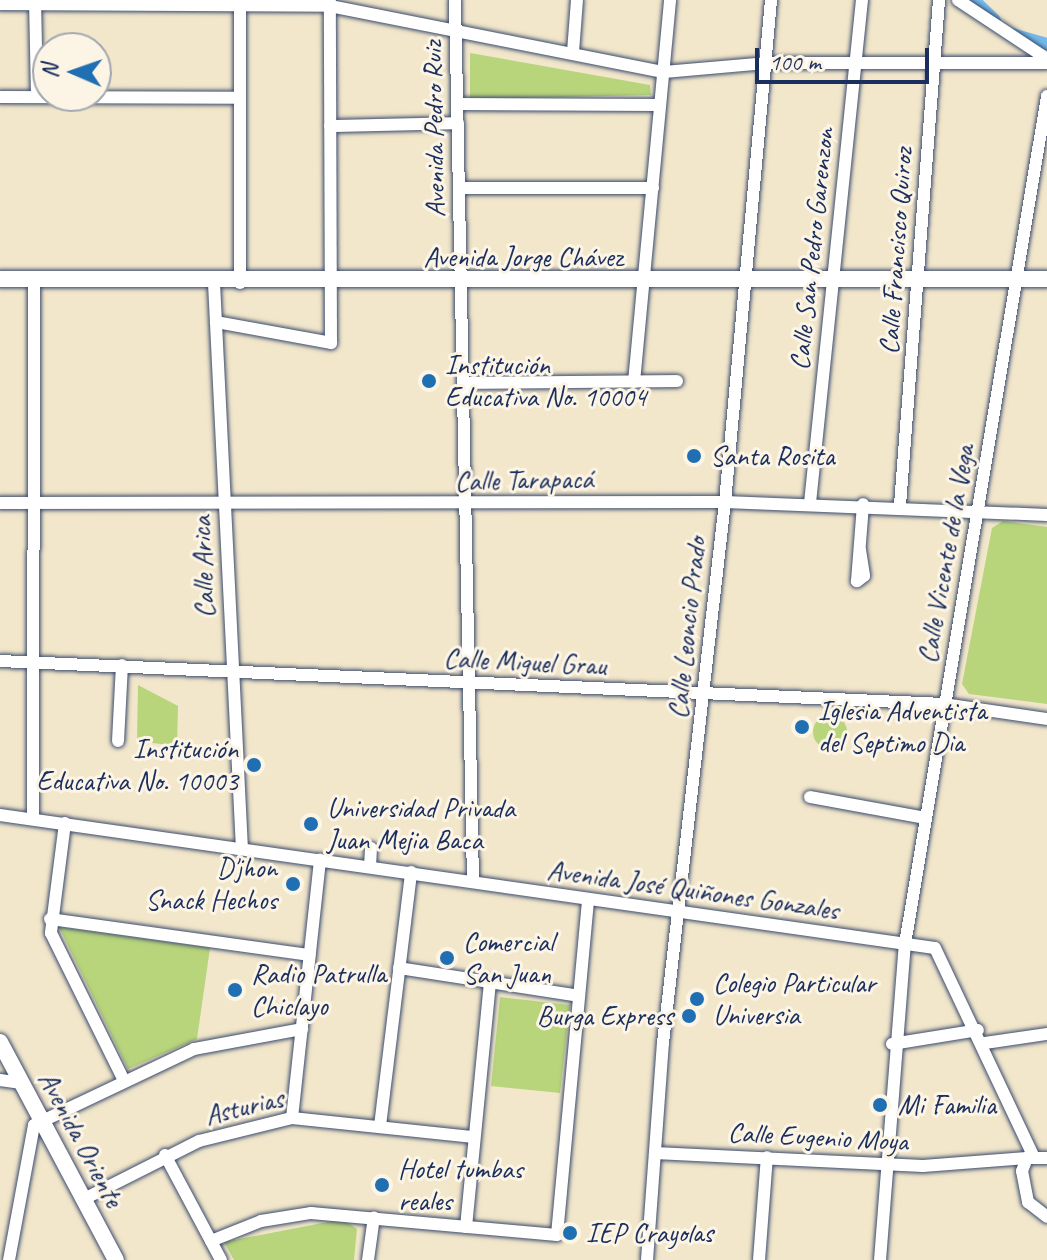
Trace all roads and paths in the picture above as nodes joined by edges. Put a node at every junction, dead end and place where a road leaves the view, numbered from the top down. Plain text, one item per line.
1 (455, 0) edge
2 (577, 0) edge
3 (670, 0) edge
4 (771, 0) edge
5 (862, 0) edge
6 (939, 0) edge
7 (958, 0) edge
8 (35, 3) edge
9 (95, 3) edge
10 (188, 3) edge
11 (240, 3) edge
12 (330, 3) edge
13 (0, 4) edge
14 (456, 26) junction
15 (36, 32) edge
16 (573, 52) junction
17 (934, 61) junction
18 (1047, 61) edge
19 (766, 63) junction
20 (855, 63) junction
21 (664, 72) junction
22 (1047, 96) edge
23 (0, 97) edge
24 (32, 97) edge
25 (112, 97) edge
26 (240, 98) junction
27 (457, 104) junction
28 (660, 105) junction
29 (458, 123) junction
30 (330, 126) junction
31 (459, 188) junction
32 (653, 188) junction
33 (0, 279) edge
34 (1016, 279) junction
35 (1047, 279) edge
36 (34, 281) junction
37 (918, 281) junction
38 (833, 282) junction
39 (214, 283) junction
40 (240, 283) junction
41 (331, 283) junction
42 (460, 283) junction
43 (644, 283) junction
44 (747, 283) junction
45 (216, 322) junction
46 (677, 381) dead end
47 (634, 382) junction
48 (463, 383) junction
49 (725, 502) junction
50 (0, 503) edge
51 (225, 503) junction
52 (810, 503) junction
53 (33, 504) junction
54 (863, 504) junction
55 (466, 505) junction
56 (900, 505) junction
57 (980, 507) junction
58 (1047, 515) edge
59 (860, 550) dead end
60 (0, 661) edge
61 (34, 663) junction
62 (122, 665) junction
63 (232, 668) junction
64 (470, 684) junction
65 (704, 694) junction
66 (944, 704) junction
67 (1047, 719) edge
68 (118, 741) dead end
69 (810, 797) dead end
70 (0, 815) edge
71 (925, 818) junction
72 (33, 819) junction
73 (65, 823) junction
74 (371, 848) dead end
75 (242, 849) junction
76 (320, 860) junction
77 (370, 867) junction
78 (411, 872) junction
79 (473, 881) junction
80 (588, 899) junction
81 (680, 915) junction
82 (50, 919) junction
83 (905, 944) junction
84 (310, 955) junction
85 (399, 968) junction
86 (490, 982) junction
87 (579, 996) junction
88 (302, 1029) junction
89 (978, 1030) junction
90 (1047, 1034) edge
91 (0, 1042) edge
92 (985, 1043) junction
93 (892, 1044) junction
94 (123, 1079) junction
95 (0, 1080) edge
96 (22, 1083) junction
97 (292, 1118) junction
98 (42, 1120) junction
99 (380, 1126) junction
100 (474, 1137) junction
101 (655, 1153) junction
102 (165, 1155) junction
103 (1030, 1156) junction
104 (767, 1157) junction
105 (1047, 1158) edge
106 (887, 1162) junction
107 (84, 1199) junction
108 (374, 1217) junction
109 (1047, 1217) edge
110 (466, 1227) junction
111 (211, 1241) junction
112 (9, 1260) edge
113 (116, 1260) edge
114 (221, 1260) edge
115 (368, 1260) edge
116 (647, 1260) edge
117 (759, 1260) edge
118 (880, 1260) edge

1 - 14 street, Avenida Pedro Ruiz
2 - 16 street
3 - 21 street
4 - 19 street, Calle Leoncio Prado
5 - 20 street, Calle San Pedro Garenzon
6 - 17 street, Calle Francisco Quiroz
7 - 18 street
8 - 9 street
8 - 13 street
8 - 15 street
9 - 10 street
10 - 11 street
11 - 12 street
11 - 26 street
12 - 14 street
12 - 30 street
14 - 16 street
14 - 27 street, Avenida Pedro Ruiz
16 - 21 street
17 - 18 street
17 - 20 street
17 - 37 street, Calle Francisco Quiroz
19 - 20 street
19 - 21 street
19 - 44 street, Calle Leoncio Prado
20 - 38 street, Calle San Pedro Garenzon
21 - 28 street
22 - 34 street, Calle Vicente de la Vega
23 - 24 street
25 - 26 street
26 - 40 street
27 - 28 street
27 - 29 street, Avenida Pedro Ruiz
28 - 32 street
29 - 30 street
29 - 31 street, Avenida Pedro Ruiz
30 - 41 street
31 - 32 street
31 - 42 street, Avenida Pedro Ruiz
32 - 43 street
33 - 36 main road, Avenida Jorge Chávez
34 - 35 main road, Avenida Jorge Chávez
34 - 37 main road, Avenida Jorge Chávez
34 - 57 street, Calle Vicente de la Vega
36 - 39 main road, Avenida Jorge Chávez
36 - 53 street
37 - 38 main road, Avenida Jorge Chávez
37 - 56 street, Calle Francisco Quiroz
38 - 44 main road, Avenida Jorge Chávez
38 - 52 street, Calle San Pedro Garenzon
39 - 40 main road, Avenida Jorge Chávez
39 - 45 street, Calle Arica
40 - 41 main road, Avenida Jorge Chávez
41 - 42 main road, Avenida Jorge Chávez
41 - 45 street
42 - 43 main road, Avenida Jorge Chávez
42 - 48 street, Avenida Pedro Ruiz
43 - 44 main road, Avenida Jorge Chávez
43 - 47 street
44 - 49 street, Calle Leoncio Prado
45 - 51 street, Calle Arica
46 - 47 street
47 - 48 street
48 - 55 street, Avenida Pedro Ruiz
49 - 52 street, Calle Tarapacá
49 - 55 street, Calle Tarapacá
49 - 65 street, Calle Leoncio Prado
50 - 53 street, Calle Tarapacá
51 - 53 street, Calle Tarapacá
51 - 55 street, Calle Tarapacá
51 - 63 street, Calle Arica
52 - 54 street, Calle Tarapacá
53 - 61 street
54 - 56 street, Calle Tarapacá
54 - 59 street
55 - 64 street, Avenida Pedro Ruiz
56 - 57 street, Calle Tarapacá
57 - 58 street, Calle Tarapacá
57 - 66 street, Calle Vicente de la Vega
60 - 61 street, Calle Miguel Grau
61 - 62 street, Calle Miguel Grau
61 - 72 street
62 - 63 street, Calle Miguel Grau
62 - 68 street
63 - 64 street, Calle Miguel Grau
63 - 75 street, Calle Arica
64 - 65 street, Calle Miguel Grau
64 - 79 street, Avenida Pedro Ruiz
65 - 66 street, Calle Miguel Grau
65 - 81 street, Calle Leoncio Prado
66 - 67 street, Calle Miguel Grau
66 - 71 street, Calle Vicente de la Vega
69 - 71 street
70 - 72 street, Avenida José Quiñones Gonzales
71 - 83 street, Calle Vicente de la Vega
72 - 73 street, Avenida José Quiñones Gonzales
73 - 75 street, Avenida José Quiñones Gonzales
73 - 82 street
74 - 77 street
75 - 76 street, Avenida José Quiñones Gonzales
76 - 77 street, Avenida José Quiñones Gonzales
76 - 84 street
77 - 78 street, Avenida José Quiñones Gonzales
78 - 79 street, Avenida José Quiñones Gonzales
78 - 85 street
79 - 80 street, Avenida José Quiñones Gonzales
80 - 81 street, Avenida José Quiñones Gonzales
80 - 87 street
81 - 83 street, Avenida José Quiñones Gonzales
81 - 101 street, Calle Leoncio Prado
82 - 84 street
82 - 94 street
83 - 89 street, Avenida José Quiñones Gonzales
83 - 93 street, Calle Vicente de la Vega
84 - 88 street
85 - 86 street
85 - 99 street
86 - 87 street
86 - 100 street
87 - 110 street
88 - 94 street
88 - 97 street
89 - 92 street, Avenida José Quiñones Gonzales
89 - 93 street
90 - 92 street
91 - 96 main road, Avenida Oriente
92 - 103 street, Avenida José Quiñones Gonzales
93 - 106 street, Calle Vicente de la Vega
94 - 98 street
95 - 96 street
96 - 98 main road, Avenida Oriente
97 - 99 street, Asturias
97 - 102 street, Asturias
98 - 107 main road, Avenida Oriente
98 - 112 street
99 - 100 street, Asturias
100 - 110 street
101 - 104 street, Calle Eugenio Moya
101 - 116 street, Calle Leoncio Prado
102 - 107 street, Asturias
102 - 111 street
103 - 105 street, Calle Eugenio Moya
103 - 106 street, Calle Eugenio Moya
103 - 109 street, Avenida José Quiñones Gonzales
104 - 106 street, Calle Eugenio Moya
104 - 117 street
106 - 118 street, Calle Vicente de la Vega
107 - 113 main road, Avenida Oriente
108 - 110 street
108 - 111 street
108 - 115 street
111 - 114 street

